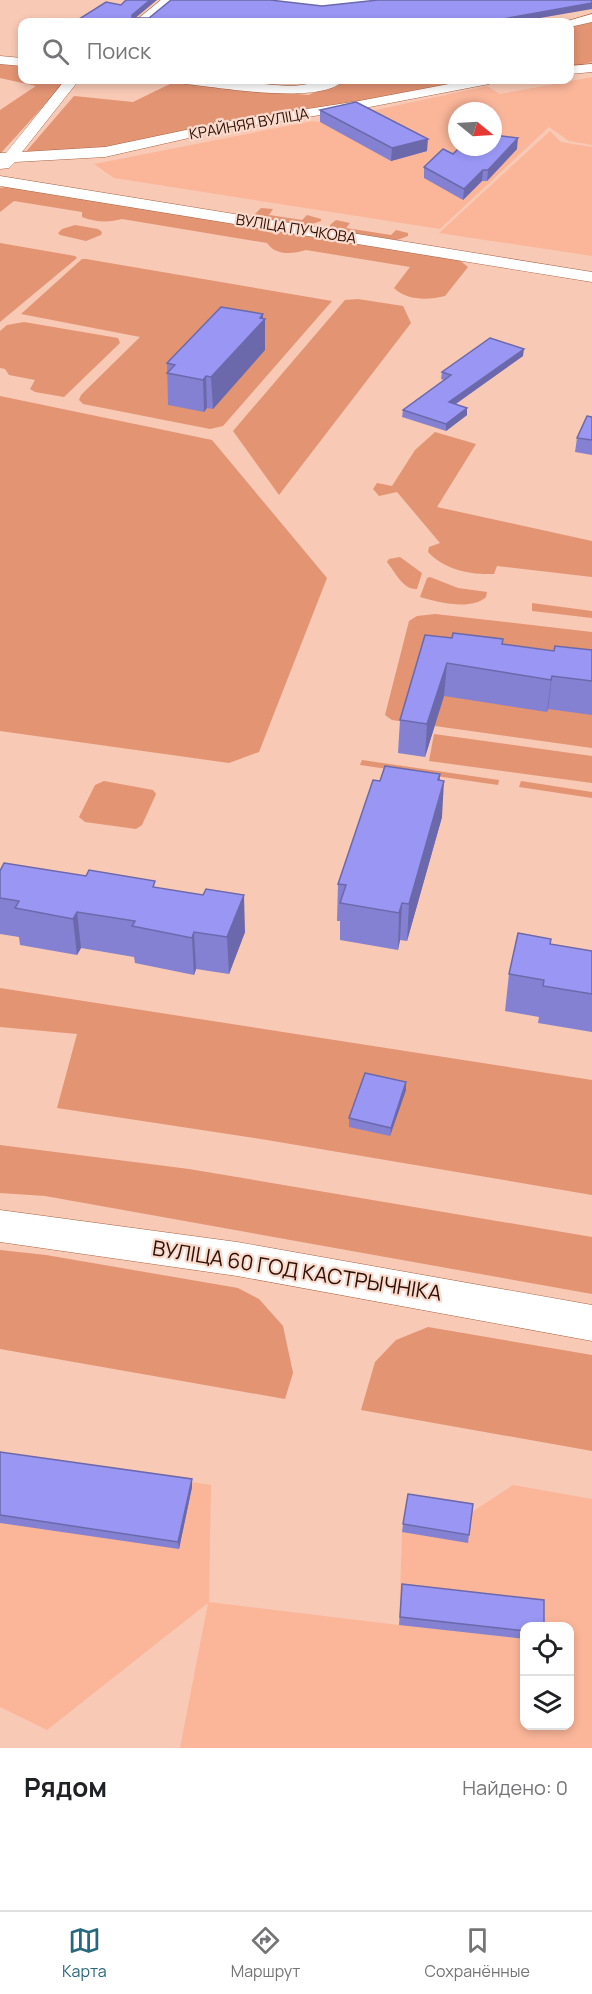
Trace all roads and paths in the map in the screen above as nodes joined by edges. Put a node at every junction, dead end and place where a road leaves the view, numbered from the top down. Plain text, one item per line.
1 (169, 0) edge
2 (271, 0) edge
3 (376, 0) edge
4 (145, 18) edge
5 (592, 18) edge
6 (574, 22) edge
7 (0, 60) edge
8 (18, 62) edge
9 (592, 68) edge
10 (574, 70) edge
11 (69, 84) edge
12 (227, 84) edge
13 (327, 84) edge
14 (468, 84) edge
15 (3, 163) edge
16 (0, 181) edge
17 (592, 277) edge
18 (0, 1226) edge
19 (592, 1323) edge

1 - 4 street
2 - 3 street
5 - 6 street
7 - 8 street
9 - 10 street
11 - 15 street
12 - 13 street
14 - 15 street, КРАЙНЯЯ ВУЛІЦА
16 - 17 street, ВУЛІЦА ПУЧКОВА
18 - 19 street, ВУЛІЦА 60 ГОД КАСТРЫЧНІКА

